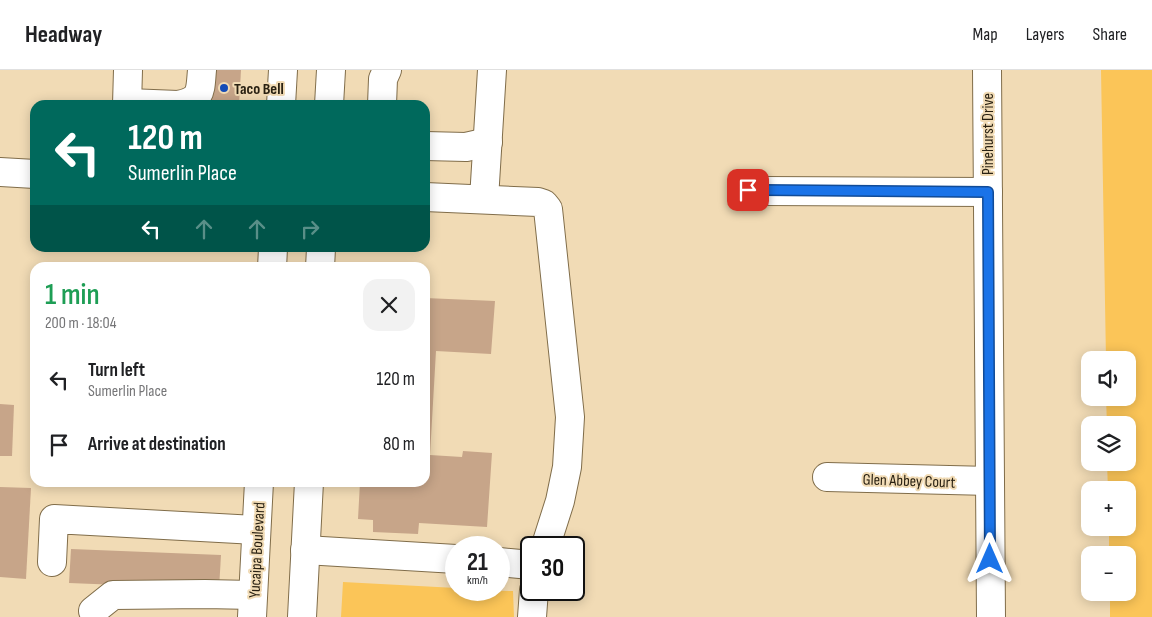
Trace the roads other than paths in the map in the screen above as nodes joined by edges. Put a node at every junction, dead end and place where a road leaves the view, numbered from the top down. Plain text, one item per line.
1 (128, 70) edge
2 (202, 70) edge
3 (283, 70) edge
4 (331, 70) edge
5 (387, 70) edge
6 (492, 70) edge
7 (987, 70) edge
8 (127, 100) edge
9 (192, 100) edge
10 (281, 100) edge
11 (329, 100) edge
12 (382, 100) edge
13 (488, 142) junction
14 (430, 146) edge
15 (0, 172) edge
16 (30, 174) edge
17 (748, 190) dead end
18 (988, 192) junction
19 (430, 197) edge
20 (484, 199) junction
21 (827, 477) dead end
22 (990, 481) junction
23 (259, 487) edge
24 (309, 487) edge
25 (256, 530) junction
26 (549, 536) edge
27 (305, 550) junction
28 (445, 558) edge
29 (52, 562) dead end
30 (533, 601) edge
31 (253, 606) edge
32 (93, 611) dead end
33 (302, 617) edge
34 (532, 617) edge
35 (545, 617) edge
36 (991, 617) edge

1 - 8 street
2 - 9 street
3 - 10 street
4 - 11 street
5 - 12 street
6 - 13 street
7 - 18 street, Pinehurst Drive
13 - 14 street
13 - 20 street
15 - 16 street
17 - 18 street
18 - 22 street, Pinehurst Drive
19 - 20 street
20 - 26 street
21 - 22 street, Glen Abbey Court
22 - 36 street, Pinehurst Drive
23 - 25 street, Yucaipa Boulevard
24 - 27 street
25 - 29 street
25 - 31 street, Yucaipa Boulevard
27 - 28 street
27 - 33 street
30 - 34 street
31 - 32 street
34 - 35 street

